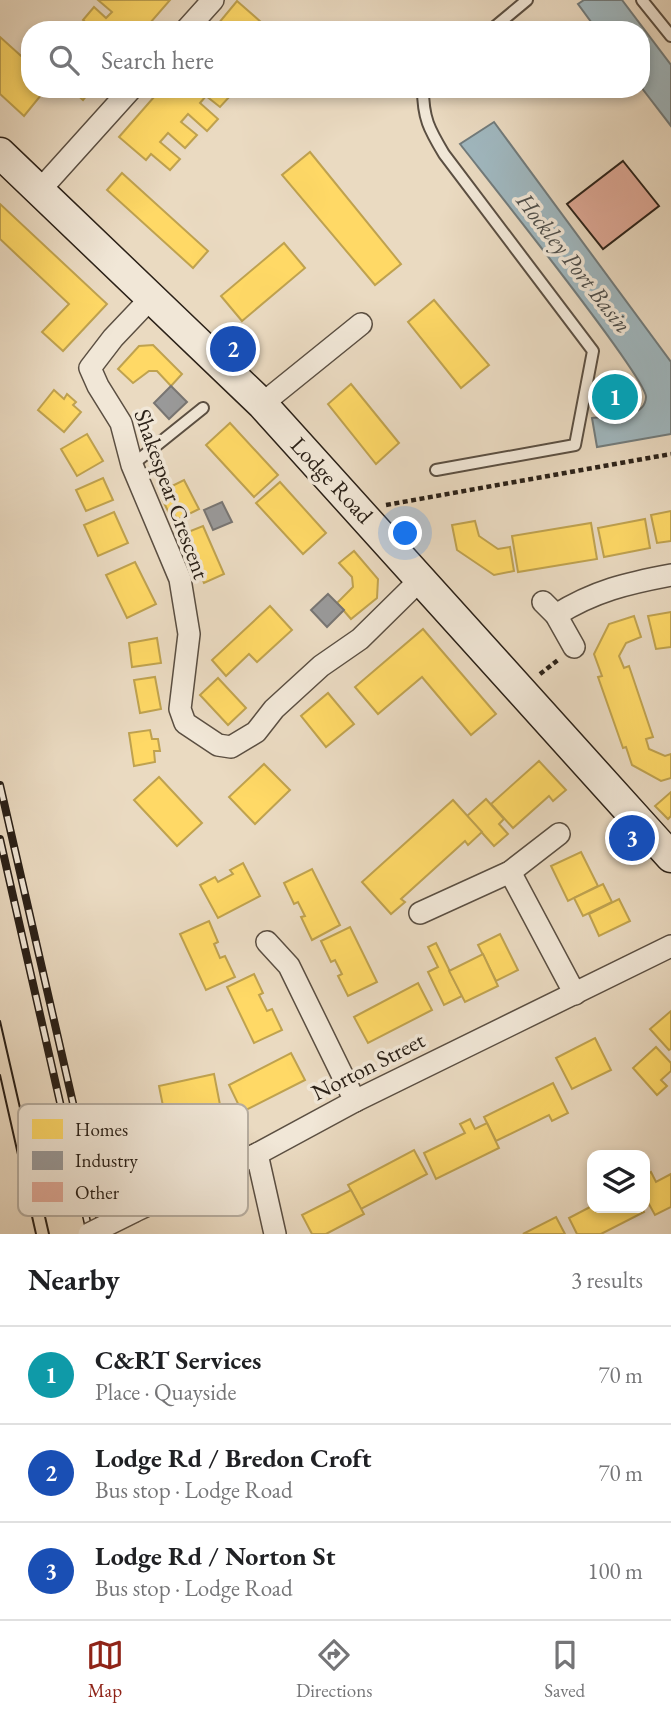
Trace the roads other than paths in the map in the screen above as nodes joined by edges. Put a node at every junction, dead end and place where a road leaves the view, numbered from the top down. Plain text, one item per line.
1 (213, 0) edge
2 (527, 0) edge
3 (642, 0) edge
4 (194, 21) edge
5 (502, 21) edge
6 (671, 36) edge
7 (123, 98) edge
8 (423, 98) edge
9 (0, 153) edge
10 (40, 190) junction
11 (151, 298) junction
12 (361, 324) dead end
13 (262, 404) junction
14 (202, 408) dead end
15 (132, 465) junction
16 (436, 470) dead end
17 (671, 575) edge
18 (421, 579) junction
19 (574, 647) road end
20 (559, 834) dead end
21 (671, 857) edge
22 (510, 872) junction
23 (421, 913) dead end
24 (267, 942) dead end
25 (671, 946) edge
26 (575, 994) junction
27 (355, 1101) junction
28 (257, 1154) junction
29 (248, 1158) edge
30 (124, 1216) edge
31 (89, 1234) edge
32 (275, 1234) edge

1 - 4 street
2 - 5 lane
3 - 6 lane
7 - 10 street
8 - 16 lane
9 - 10 street, Lodge Road
10 - 11 street, Lodge Road
11 - 13 street, Lodge Road
11 - 15 street, Shakespear Crescent
12 - 13 street
13 - 18 street, Lodge Road
14 - 15 lane
15 - 18 street, Shakespear Crescent
17 - 19 street
18 - 21 street, Lodge Road
20 - 22 street
22 - 23 street
22 - 26 street
24 - 27 street
25 - 26 street, Norton Street
26 - 27 street, Norton Street
27 - 28 street, Norton Street
28 - 29 street, Norton Street, bridge
28 - 32 street
30 - 31 street, Norton Street, bridge

